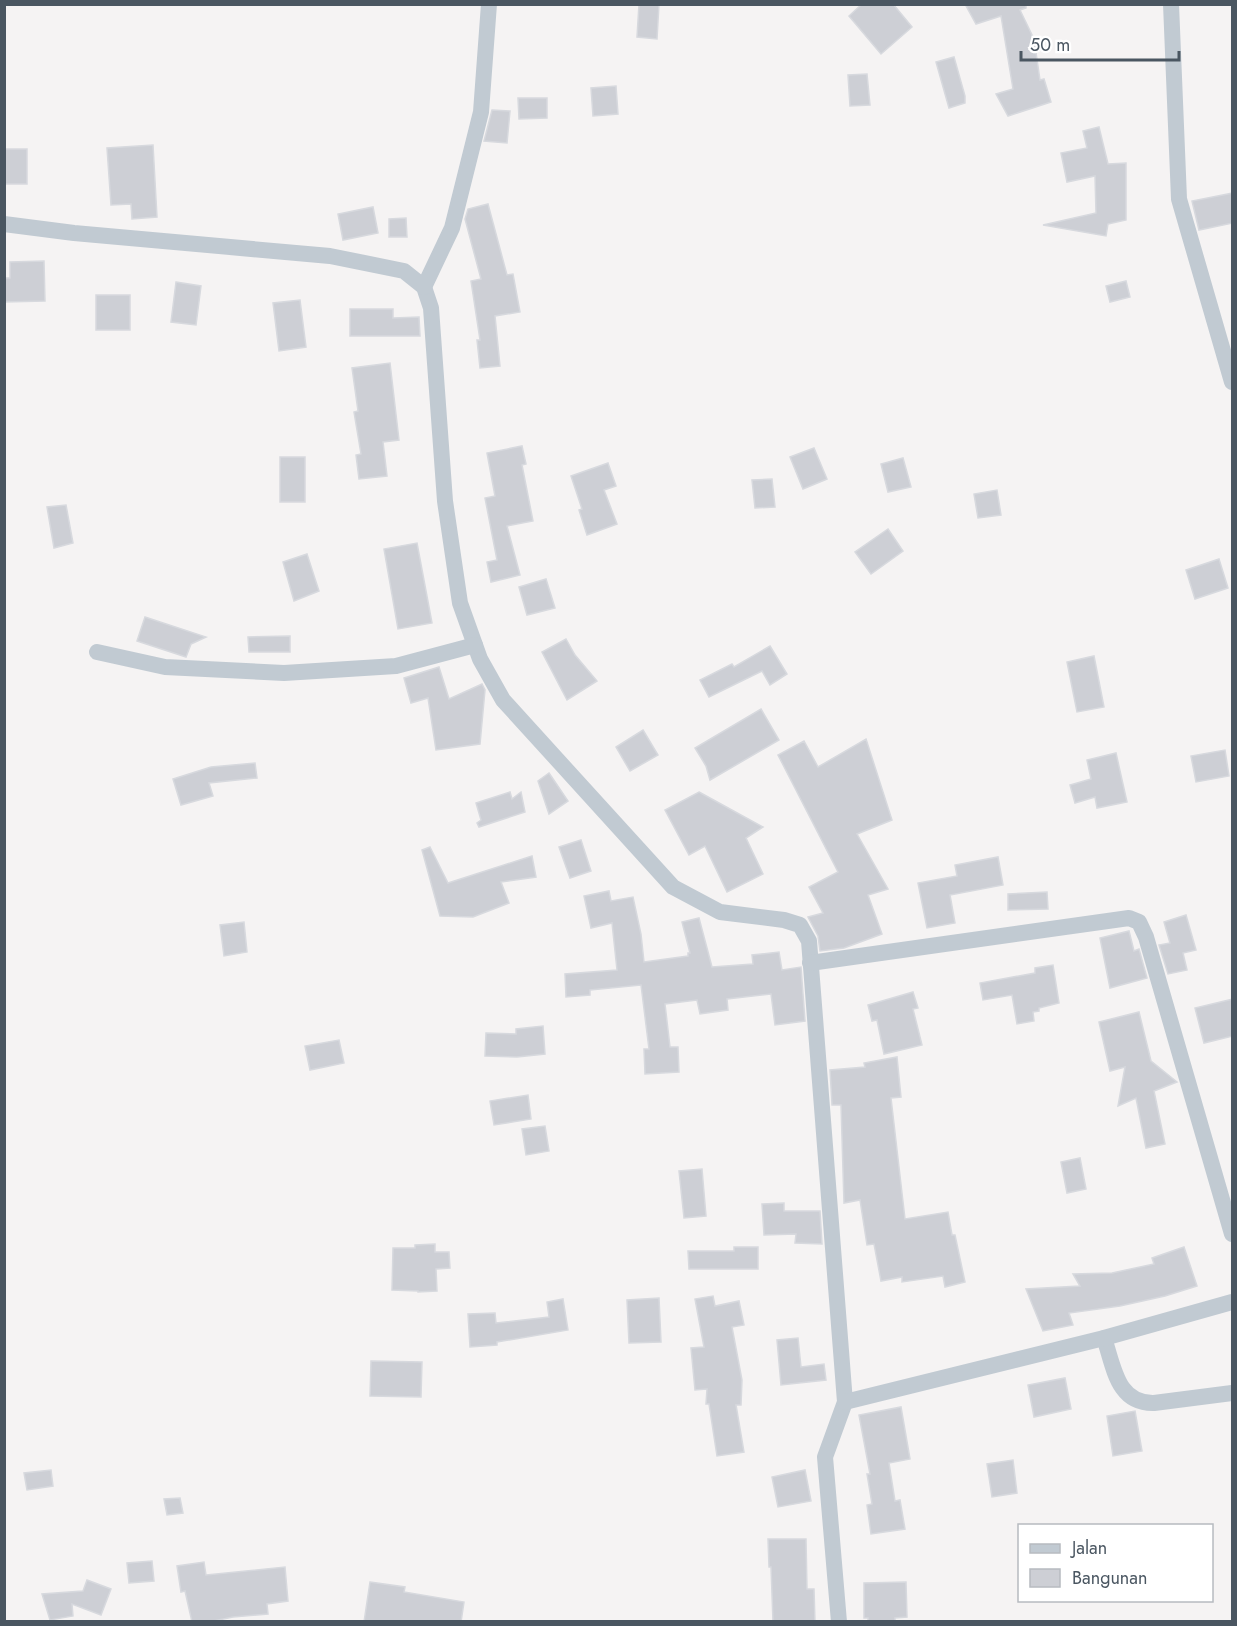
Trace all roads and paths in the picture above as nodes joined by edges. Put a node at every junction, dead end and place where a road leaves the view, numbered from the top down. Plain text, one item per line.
1 (489, 4) edge
2 (1171, 4) edge
3 (4, 224) edge
4 (424, 287) junction
5 (1233, 382) edge
6 (475, 645) junction
7 (97, 652) dead end
8 (810, 963) junction
9 (1233, 1234) edge
10 (1233, 1302) edge
11 (1104, 1338) junction
12 (1233, 1393) edge
13 (845, 1402) junction
14 (839, 1622) edge

1 - 4 street
2 - 5 street
3 - 4 street
4 - 6 street
6 - 7 street
6 - 8 street
8 - 9 street
8 - 13 street
10 - 11 street
11 - 12 street
11 - 13 street
13 - 14 street

